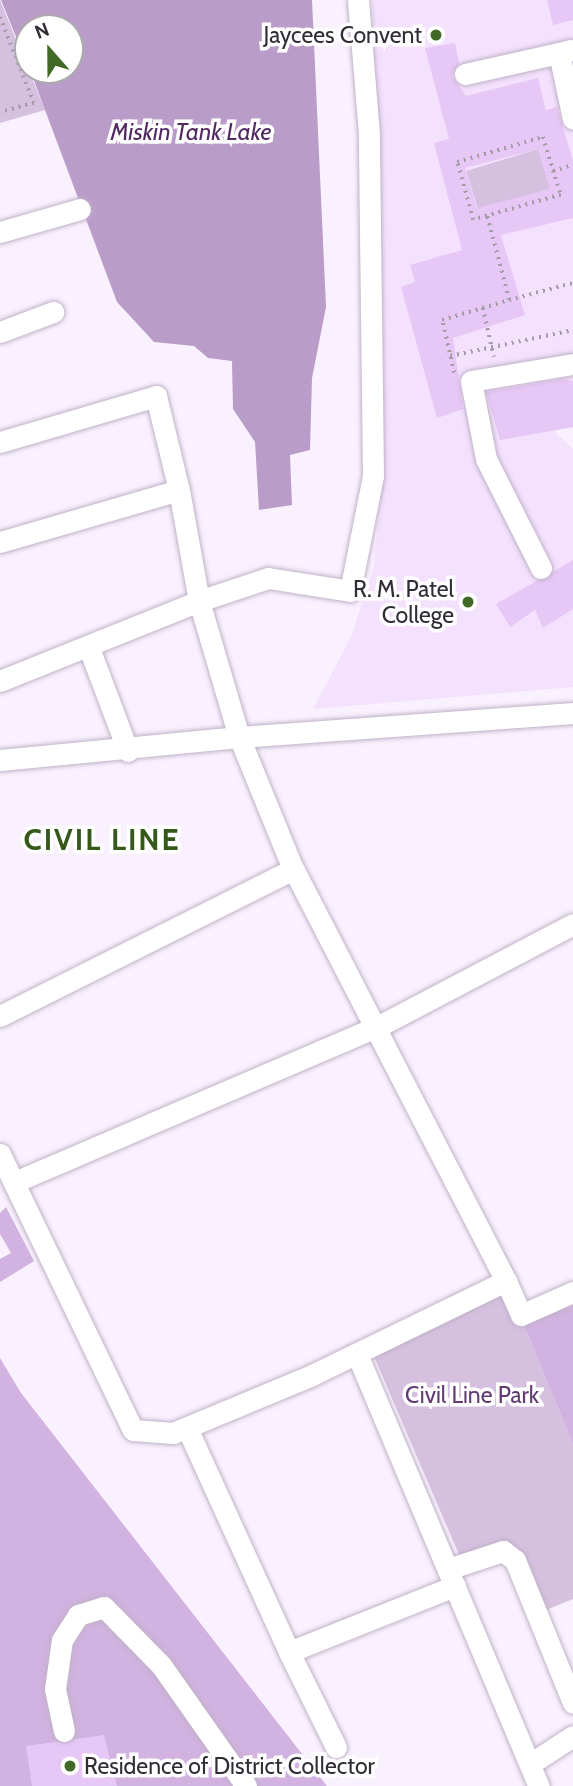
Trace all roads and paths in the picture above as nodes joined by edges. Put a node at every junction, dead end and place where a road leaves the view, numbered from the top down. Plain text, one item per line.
1 (358, 0) edge
2 (0, 17) edge
3 (566, 51) edge
4 (466, 74) dead end
5 (0, 113) edge
6 (573, 119) edge
7 (573, 165) edge
8 (553, 171) junction
9 (80, 209) dead end
10 (487, 216) junction
11 (0, 232) edge
12 (573, 283) edge
13 (509, 300) junction
14 (483, 308) junction
15 (54, 312) dead end
16 (573, 330) edge
17 (0, 332) edge
18 (491, 347) junction
19 (450, 356) junction
20 (573, 365) edge
21 (498, 375) junction
22 (471, 380) junction
23 (0, 442) edge
24 (179, 490) junction
25 (0, 542) edge
26 (541, 568) dead end
27 (200, 601) junction
28 (89, 648) junction
29 (0, 681) edge
30 (573, 712) edge
31 (239, 737) junction
32 (128, 751) junction
33 (0, 760) edge
34 (293, 869) junction
35 (573, 923) edge
36 (0, 1016) edge
37 (377, 1027) junction
38 (0, 1154) edge
39 (16, 1181) junction
40 (506, 1281) junction
41 (573, 1292) edge
42 (357, 1354) junction
43 (187, 1428) junction
44 (452, 1578) junction
45 (289, 1652) junction
46 (573, 1703) edge
47 (64, 1731) dead end
48 (573, 1736) edge
49 (336, 1747) dead end
50 (530, 1764) junction
51 (246, 1786) edge
52 (539, 1786) edge

1 - 27 street
2 - 5 path
3 - 4 street
3 - 6 street
7 - 8 path
8 - 10 path
8 - 10 path
9 - 11 street
10 - 13 path
12 - 13 path
13 - 14 path
14 - 18 path
14 - 19 path
15 - 17 street
16 - 18 path
18 - 19 path
18 - 21 path
19 - 22 path
20 - 21 street
21 - 22 street
22 - 26 street
23 - 24 street
24 - 25 street
24 - 27 street
27 - 28 street
27 - 31 street
28 - 29 street
28 - 32 street
30 - 31 street
31 - 32 street
31 - 34 street
32 - 33 street
34 - 36 street
34 - 37 street
35 - 37 street
37 - 39 street
37 - 40 street
38 - 39 street
39 - 43 street
40 - 41 street
40 - 42 street
42 - 43 street
42 - 44 street
43 - 45 street
44 - 45 street
44 - 46 street
44 - 50 street
45 - 49 street
47 - 51 street
48 - 50 street
50 - 52 street

